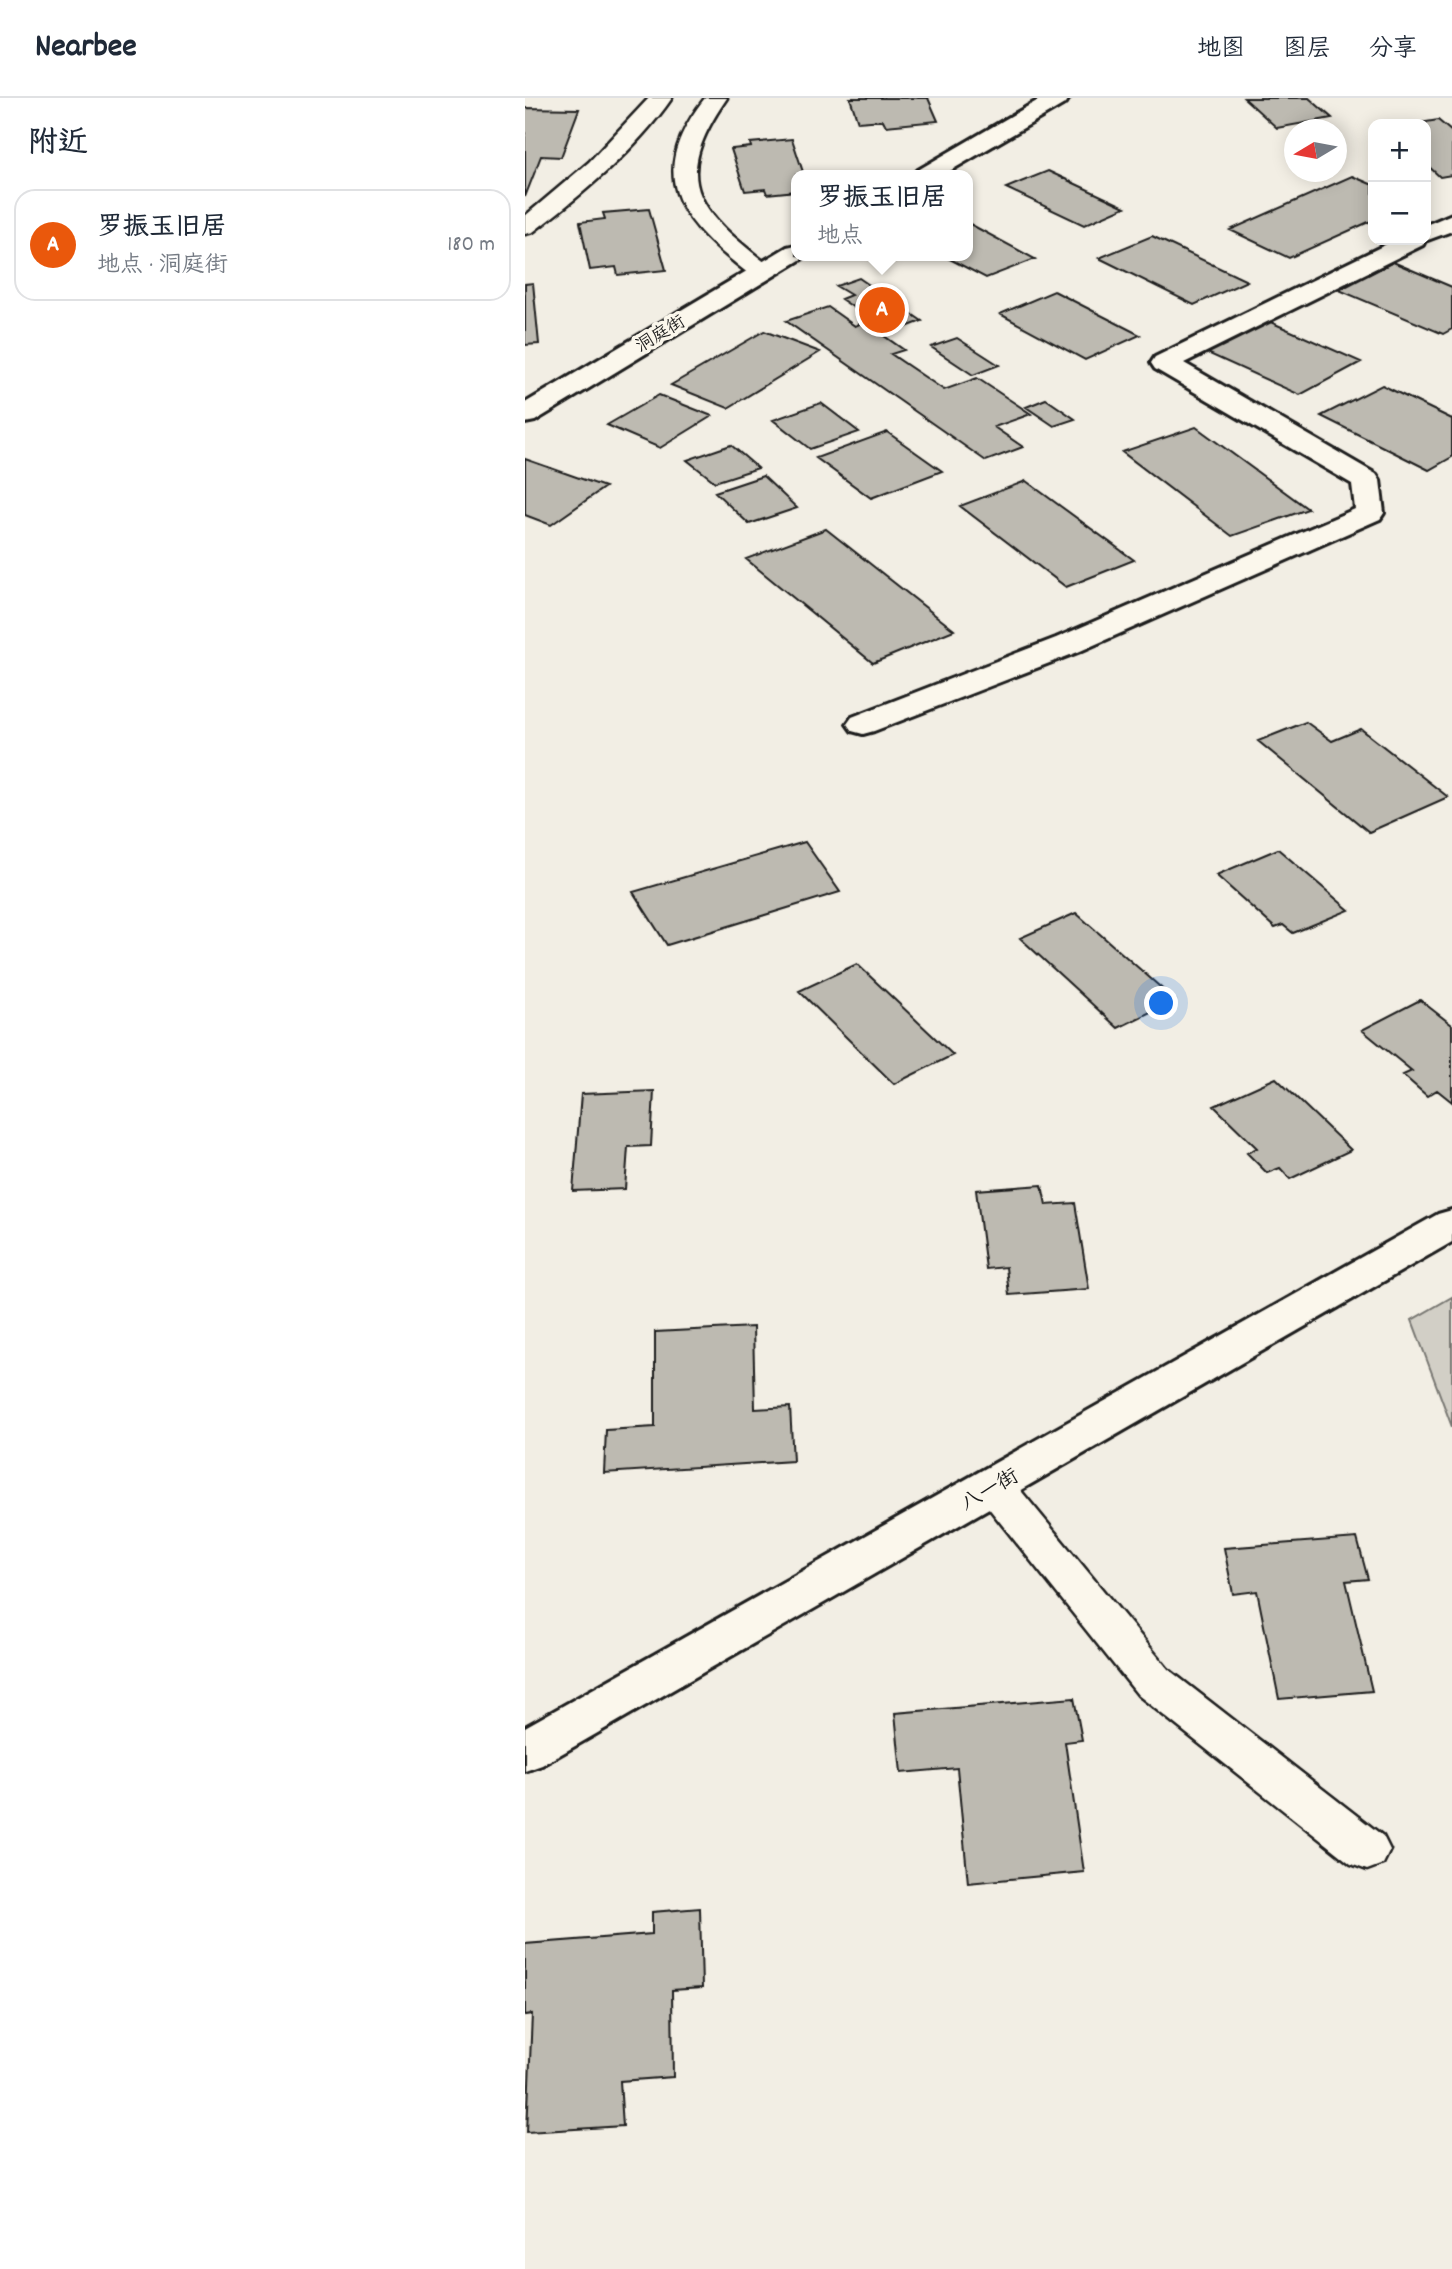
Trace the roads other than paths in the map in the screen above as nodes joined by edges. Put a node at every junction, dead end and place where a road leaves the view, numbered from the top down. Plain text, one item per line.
1 (661, 98) edge
2 (716, 98) edge
3 (1058, 98) edge
4 (935, 170) edge
5 (1452, 221) edge
6 (525, 227) edge
7 (1431, 232) edge
8 (1405, 245) edge
9 (791, 255) edge
10 (762, 272) junction
11 (525, 415) edge
12 (863, 724) dead end
13 (1452, 1224) edge
14 (994, 1486) junction
15 (525, 1751) edge
16 (1367, 1850) dead end

1 - 6 lane
2 - 10 lane
3 - 4 street
5 - 7 street
8 - 12 street
9 - 10 street, 洞庭街
10 - 11 street, 洞庭街
13 - 14 street, 八一街
14 - 15 street, 八一街
14 - 16 lane

